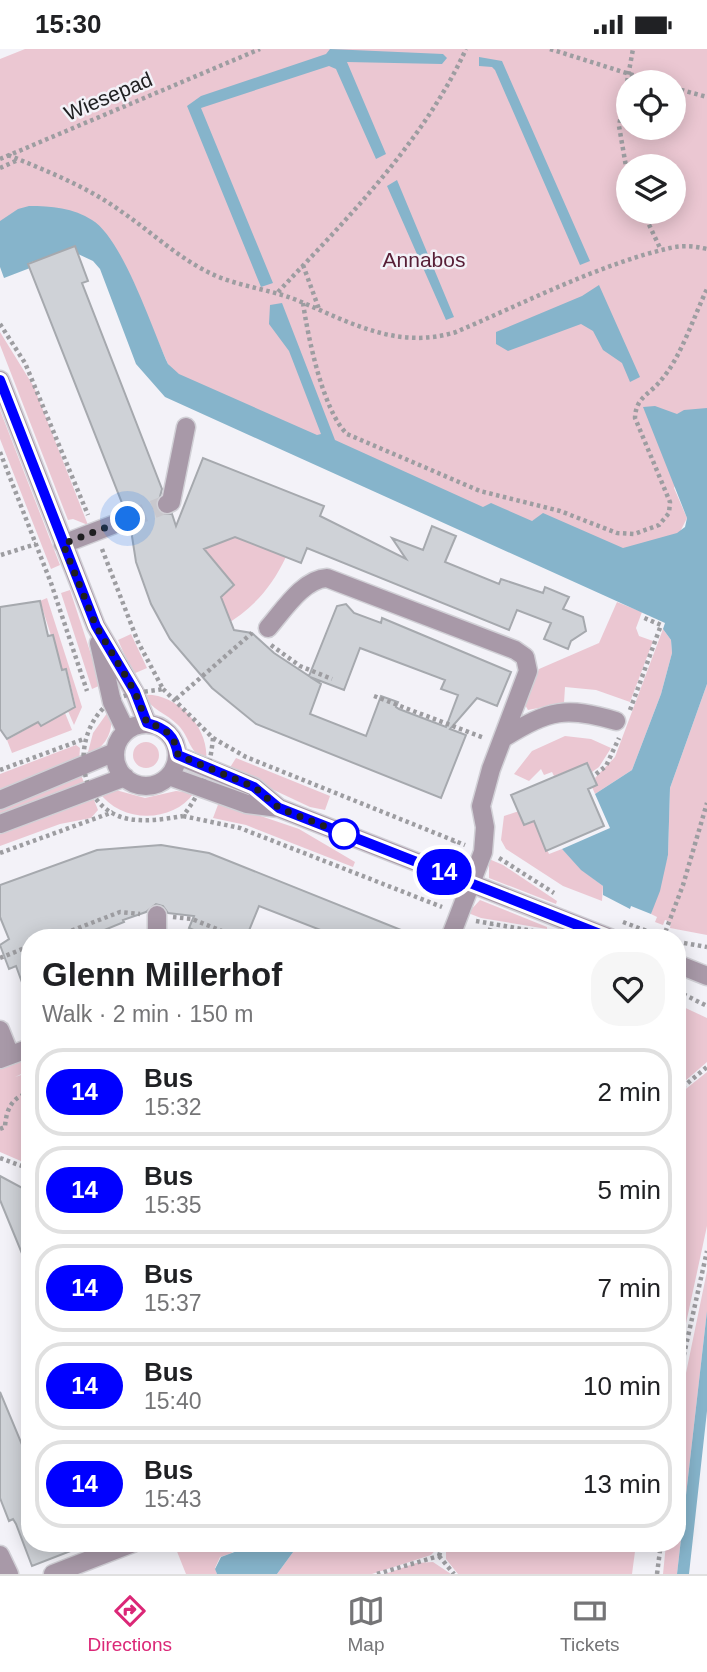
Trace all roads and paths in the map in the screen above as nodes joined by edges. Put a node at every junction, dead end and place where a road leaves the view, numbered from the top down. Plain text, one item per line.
1 (260, 49) edge
2 (466, 49) edge
3 (551, 49) edge
4 (633, 49) edge
5 (629, 70) edge
6 (616, 71) edge
7 (686, 91) edge
8 (707, 97) edge
9 (8, 155) junction
10 (0, 159) edge
11 (19, 160) junction
12 (0, 168) edge
13 (649, 224) edge
14 (707, 249) edge
15 (661, 250) junction
16 (303, 265) junction
17 (707, 289) edge
18 (278, 292) junction
19 (302, 302) junction
20 (319, 310) junction
21 (0, 324) edge
22 (0, 380) edge
23 (186, 427) dead end
24 (0, 452) edge
25 (167, 504) dead end
26 (128, 519) tunnel mouth
27 (94, 531) junction
28 (36, 544) junction
29 (63, 544) junction
30 (1, 555) edge
31 (642, 617) dead end
32 (96, 626) junction
33 (259, 630) junction
34 (332, 679) dead end
35 (163, 689) dead end
36 (374, 696) dead end
37 (89, 697) dead end
38 (176, 699) dead end
39 (93, 706) dead end
40 (97, 714) dead end
41 (147, 723) junction
42 (622, 723) junction
43 (126, 731) junction
44 (213, 738) dead end
45 (84, 739) dead end
46 (503, 741) junction
47 (115, 752) junction
48 (178, 755) junction
49 (0, 770) edge
50 (596, 773) dead end
51 (169, 776) junction
52 (125, 777) junction
53 (94, 793) dead end
54 (198, 796) dead end
55 (0, 800) edge
56 (707, 803) edge
57 (279, 808) junction
58 (113, 812) junction
59 (183, 816) junction
60 (0, 824) edge
61 (483, 852) junction
62 (0, 853) edge
63 (471, 883) junction
64 (558, 896) dead end
65 (157, 915) dead end
66 (459, 915) junction
67 (492, 924) junction
68 (157, 929) edge
69 (454, 929) edge
70 (490, 929) edge
71 (521, 929) edge
72 (587, 929) edge
73 (666, 929) edge
74 (686, 944) edge
75 (707, 947) edge
76 (21, 950) edge
77 (0, 958) edge
78 (686, 968) edge
79 (707, 976) edge
80 (686, 996) edge
81 (707, 1006) edge
82 (0, 1030) edge
83 (5, 1057) edge
84 (707, 1067) edge
85 (686, 1084) edge
86 (21, 1095) edge
87 (0, 1129) edge
88 (0, 1158) edge
89 (21, 1166) edge
90 (707, 1251) edge
91 (686, 1346) edge
92 (110, 1552) edge
93 (440, 1552) edge
94 (660, 1552) edge
95 (0, 1555) edge
96 (439, 1556) junction
97 (9, 1574) edge
98 (53, 1574) edge
99 (377, 1574) edge
100 (454, 1574) edge
101 (657, 1574) edge

1 - 9 path, Wiesepad
2 - 16 path
3 - 6 path
4 - 5 path
7 - 8 path
9 - 10 path, Wiesepad
9 - 11 path
11 - 12 path
11 - 18 path
13 - 15 path
14 - 15 path
15 - 20 path
16 - 18 path
16 - 20 path
17 - 19 path
18 - 19 path
19 - 20 path
21 - 27 path
22 - 29 street
23 - 25 street
24 - 28 path
26 - 27 street
27 - 29 street
27 - 35 path
28 - 30 path
28 - 37 path
29 - 32 street
31 - 42 path
32 - 41 street
32 - 43 street
33 - 34 path
33 - 38 path
33 - 46 street
36 - 46 path
39 - 40 path
41 - 43 street
41 - 48 street
42 - 46 street
42 - 50 path
43 - 47 street
44 - 61 path
45 - 49 path
46 - 61 street
47 - 52 street
47 - 55 street
48 - 51 street
48 - 57 street
51 - 52 street
51 - 57 street
52 - 60 street
53 - 58 path
54 - 59 path
56 - 73 path
57 - 63 street
58 - 59 path
58 - 62 path
59 - 66 path
61 - 63 street
61 - 64 path
63 - 66 street
63 - 72 street
65 - 68 street
66 - 67 path
66 - 69 street
67 - 70 path
67 - 71 path
74 - 75 path
76 - 77 path
78 - 79 street
80 - 81 path
82 - 83 street
84 - 85 path
86 - 87 path
88 - 89 path
90 - 91 path
92 - 98 street
93 - 96 path
94 - 101 path
95 - 97 street
96 - 99 path
96 - 100 path

